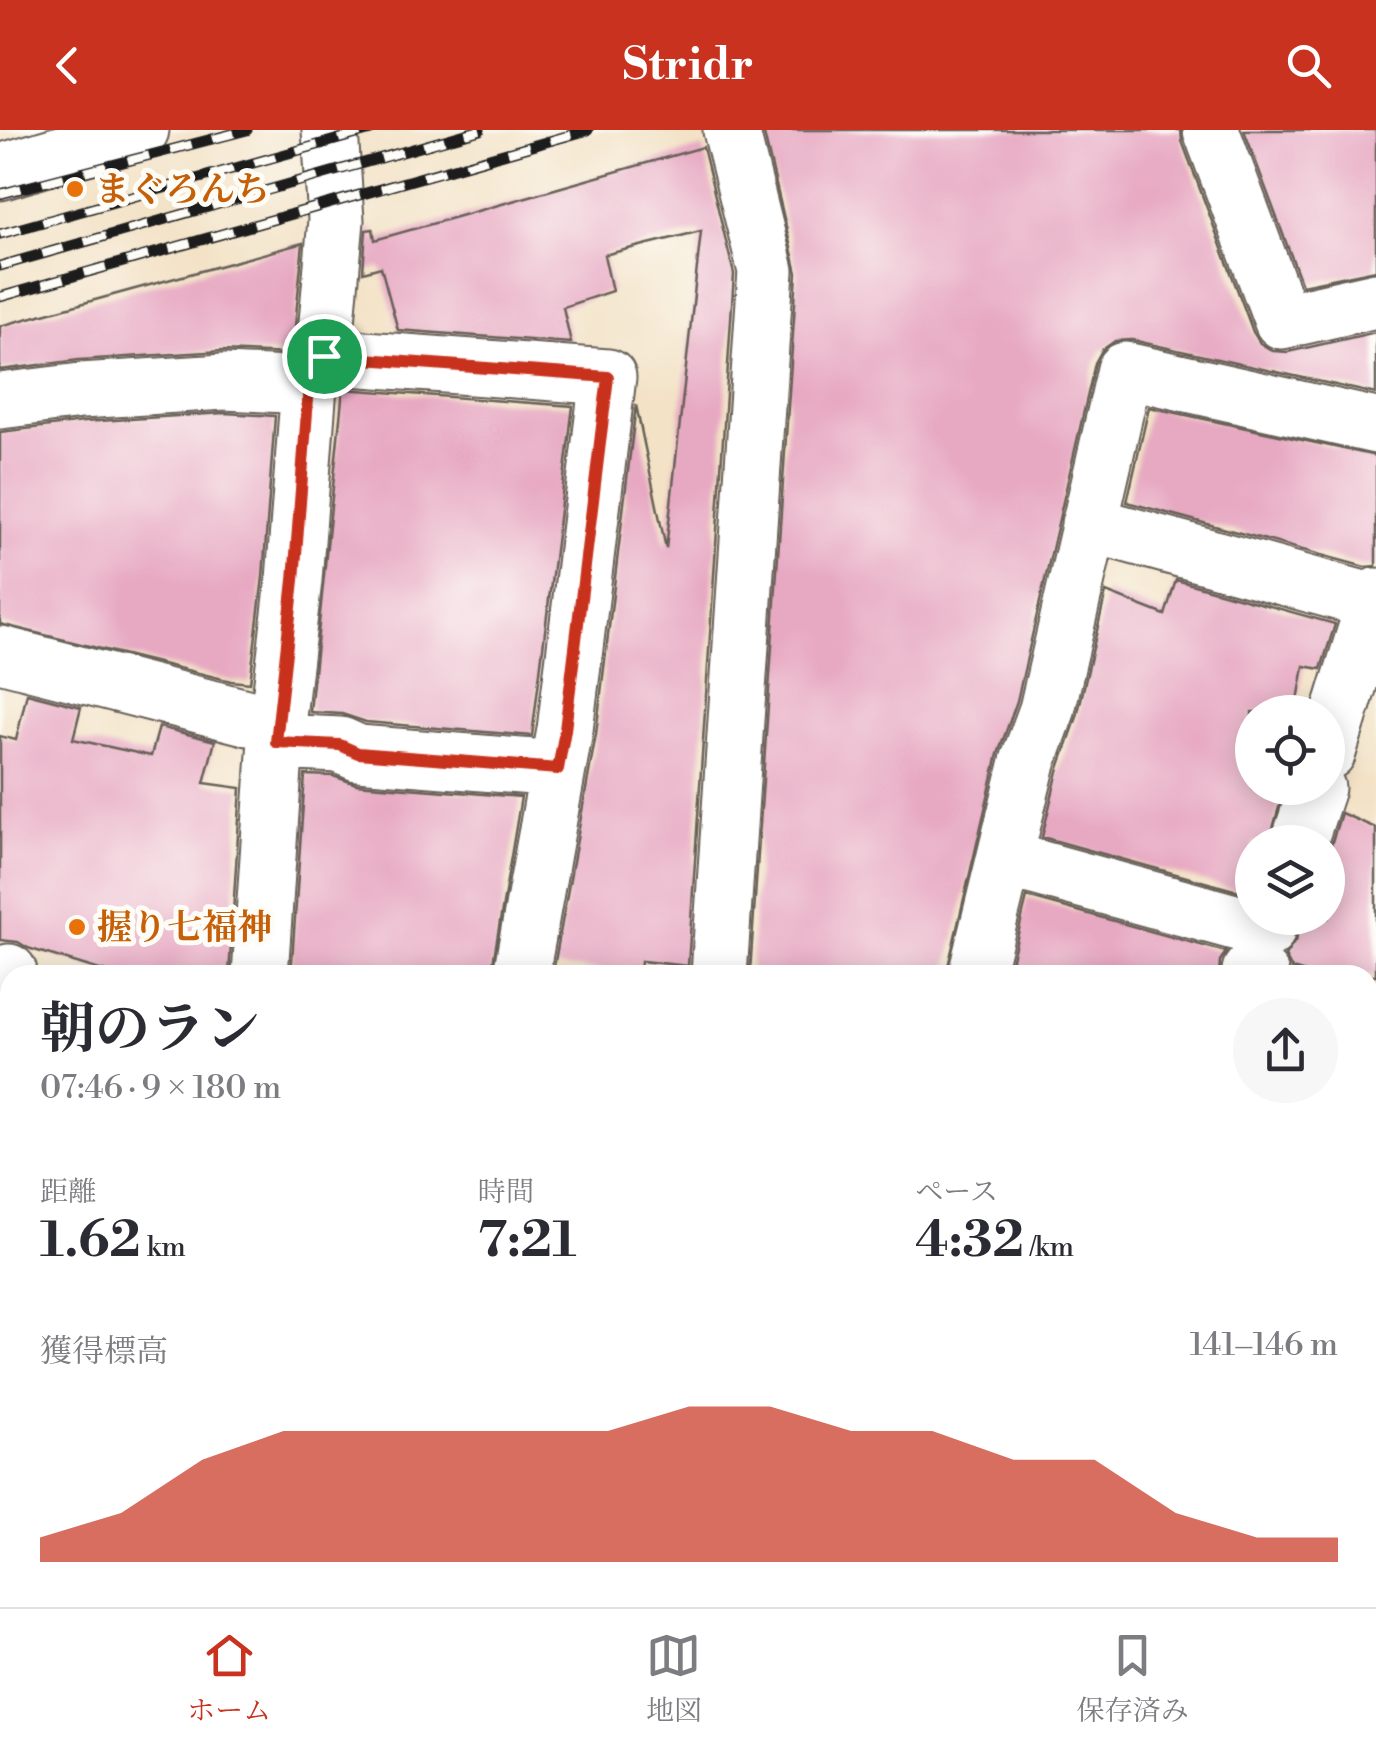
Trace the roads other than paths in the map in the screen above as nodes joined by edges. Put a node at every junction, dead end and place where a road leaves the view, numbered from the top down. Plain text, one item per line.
1 (141, 130) edge
2 (330, 130) edge
3 (731, 130) edge
4 (1211, 130) edge
5 (0, 172) edge
6 (1376, 300) edge
7 (316, 371) junction
8 (0, 401) edge
9 (1376, 426) edge
10 (1089, 524) junction
11 (1375, 599) edge
12 (0, 654) edge
13 (1347, 731) edge
14 (276, 733) junction
15 (558, 769) junction
16 (1005, 859) junction
17 (1260, 954) edge
18 (261, 965) edge
19 (522, 965) edge
20 (720, 965) edge
21 (978, 965) edge

1 - 5 street
2 - 7 street
3 - 20 street
4 - 6 street
7 - 8 street
7 - 14 street
7 - 15 street
9 - 10 street
10 - 11 street
10 - 16 street
11 - 13 street
12 - 14 street
14 - 15 street
14 - 18 street
15 - 19 street
16 - 17 street
16 - 21 street

